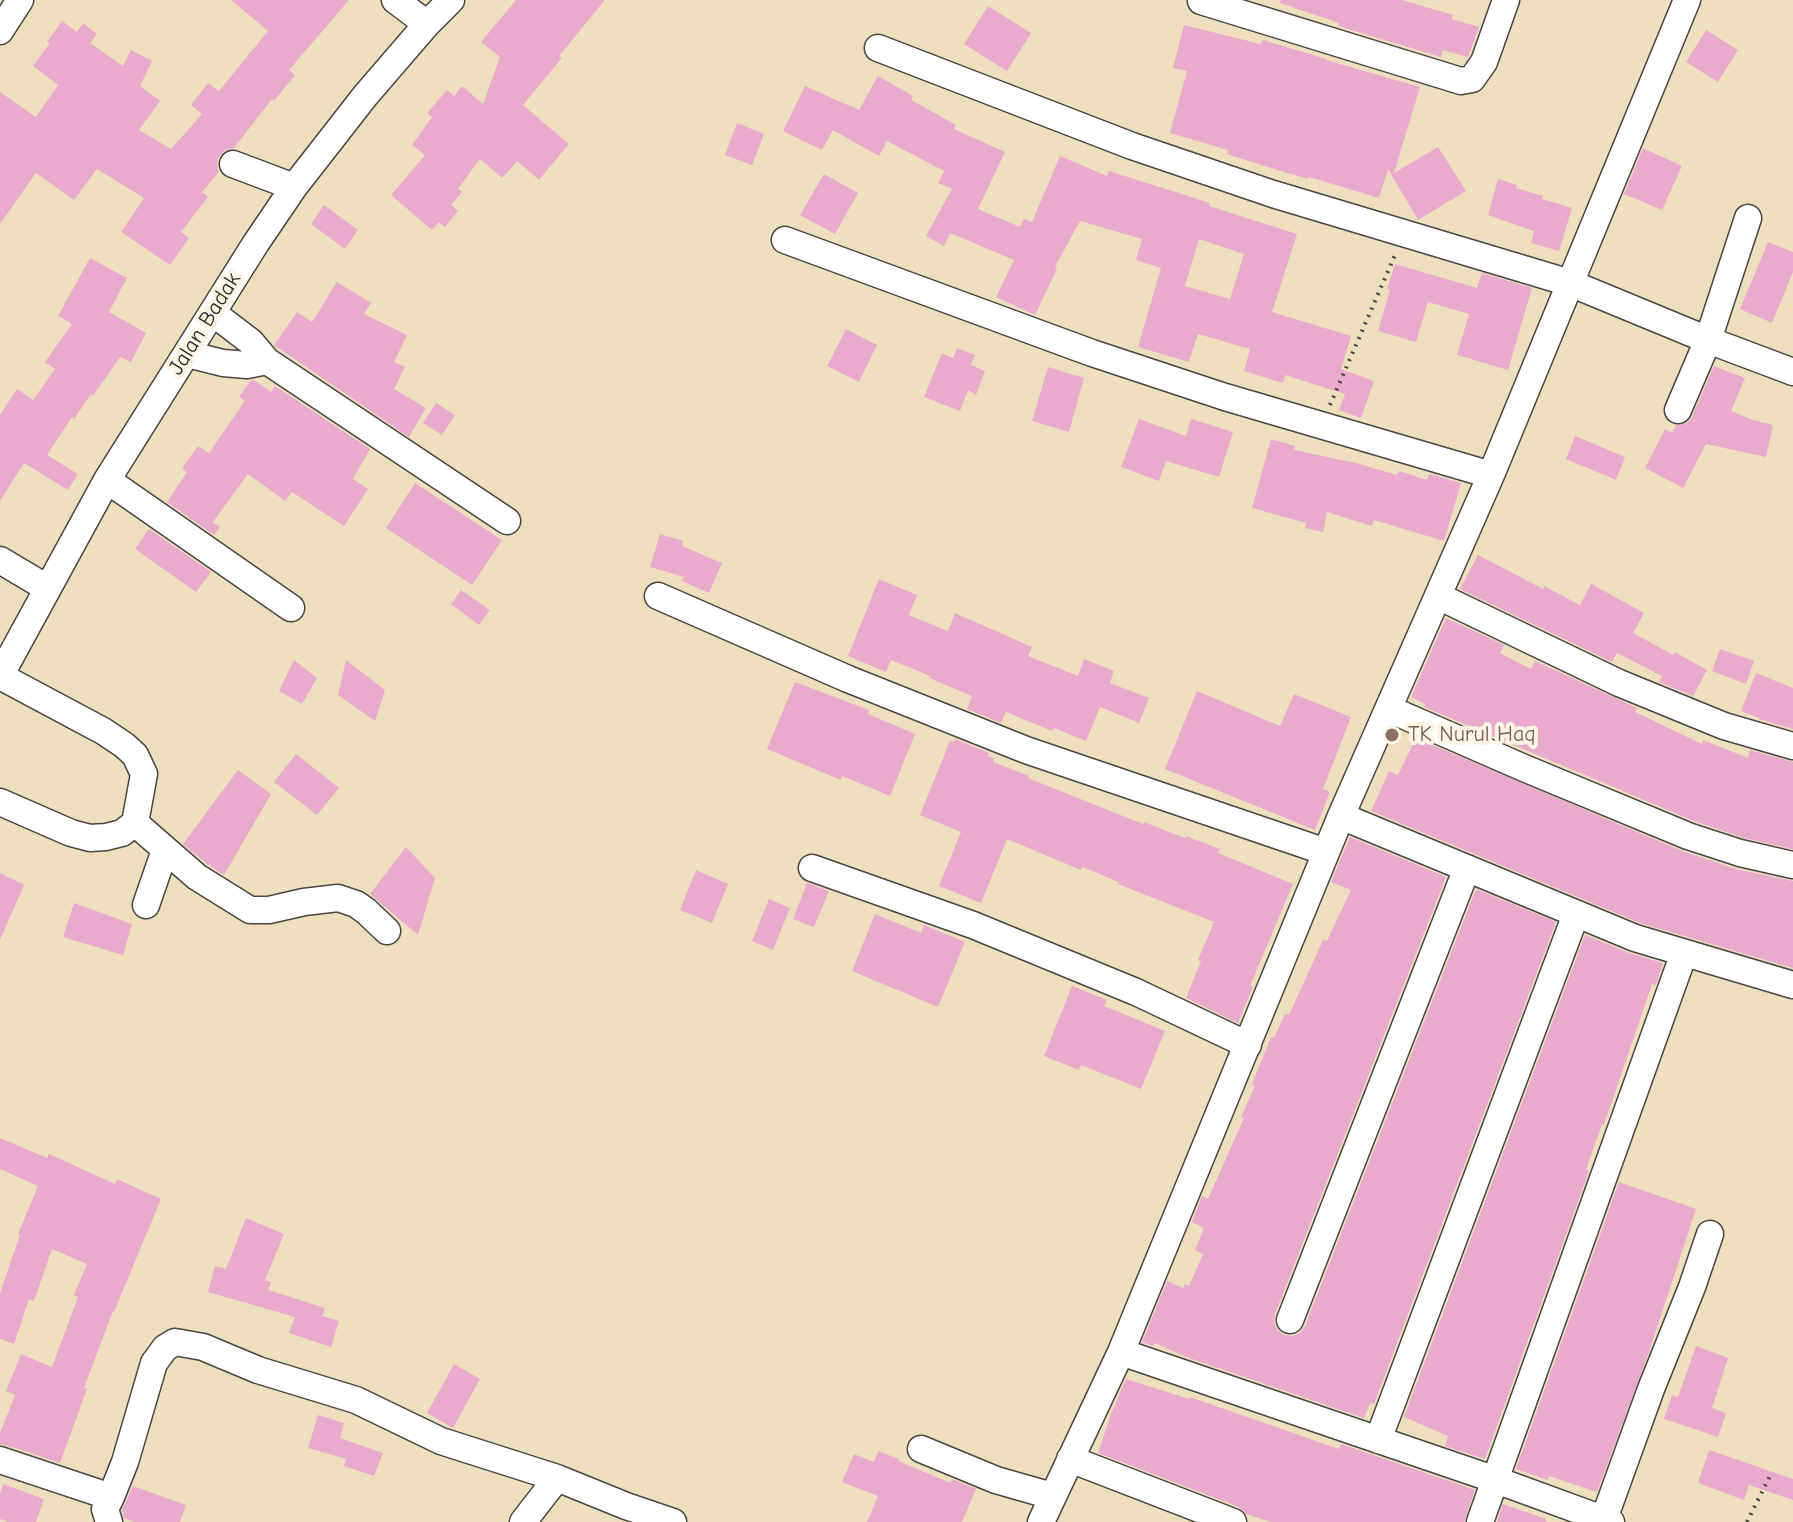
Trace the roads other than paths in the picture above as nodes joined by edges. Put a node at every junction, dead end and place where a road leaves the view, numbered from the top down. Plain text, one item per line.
1 (20, 0) edge
2 (395, 0) edge
3 (451, 0) edge
4 (1506, 0) edge
5 (1687, 0) edge
6 (1201, 1) edge
7 (427, 24) junction
8 (0, 31) edge
9 (878, 48) dead end
10 (233, 164) dead end
11 (294, 187) junction
12 (1748, 218) dead end
13 (785, 240) dead end
14 (1570, 283) junction
15 (213, 313) junction
16 (1708, 340) junction
17 (187, 354) junction
18 (267, 361) junction
19 (1793, 372) edge
20 (1678, 410) dead end
21 (1491, 475) junction
22 (107, 480) junction
23 (507, 521) dead end
24 (0, 560) edge
25 (47, 588) junction
26 (658, 596) dead end
27 (1438, 596) junction
28 (291, 608) dead end
29 (0, 676) edge
30 (1389, 709) junction
31 (1793, 746) edge
32 (0, 802) edge
33 (1341, 816) junction
34 (135, 823) junction
35 (165, 850) junction
36 (1326, 852) junction
37 (1793, 865) edge
38 (812, 868) dead end
39 (1467, 868) junction
40 (146, 905) dead end
41 (1576, 914) junction
42 (387, 931) dead end
43 (1684, 953) junction
44 (1793, 985) edge
45 (1248, 1045) junction
46 (1710, 1234) dead end
47 (1290, 1320) dead end
48 (1121, 1352) junction
49 (1378, 1440) junction
50 (921, 1449) dead end
51 (1070, 1459) junction
52 (0, 1460) edge
53 (557, 1478) junction
54 (1496, 1480) junction
55 (1052, 1496) junction
56 (110, 1510) edge
57 (1607, 1521) edge
58 (523, 1522) edge
59 (673, 1522) edge
60 (1041, 1522) edge
61 (1233, 1522) edge
62 (1480, 1522) edge

1 - 8 street
2 - 7 street
3 - 7 street, Jalan Badak
4 - 6 street
5 - 14 street
7 - 11 street, Jalan Badak
9 - 14 street
10 - 11 street
11 - 15 street, Jalan Badak
12 - 16 street
13 - 21 street
14 - 16 street
14 - 21 street
15 - 17 street, Jalan Badak
15 - 18 street
16 - 19 street
16 - 20 street
17 - 18 street
17 - 22 street, Jalan Badak
18 - 23 street
21 - 27 street
22 - 25 street, Jalan Badak
22 - 28 street
24 - 25 street
25 - 29 street, Jalan Badak
26 - 36 street
27 - 30 street
27 - 31 street
29 - 34 street
30 - 33 street
30 - 37 street
32 - 34 street
33 - 36 street
33 - 39 street
34 - 35 street
35 - 40 street
35 - 42 street
36 - 45 street
38 - 45 street
39 - 41 street
39 - 47 street
41 - 43 street
41 - 49 street
43 - 44 street
43 - 54 street
45 - 48 street
46 - 57 street
48 - 49 street
48 - 51 street
49 - 54 street
50 - 55 street
51 - 55 street
51 - 61 street
52 - 56 street
53 - 56 street
53 - 58 street
53 - 59 street
54 - 57 street
54 - 62 street
55 - 60 street

